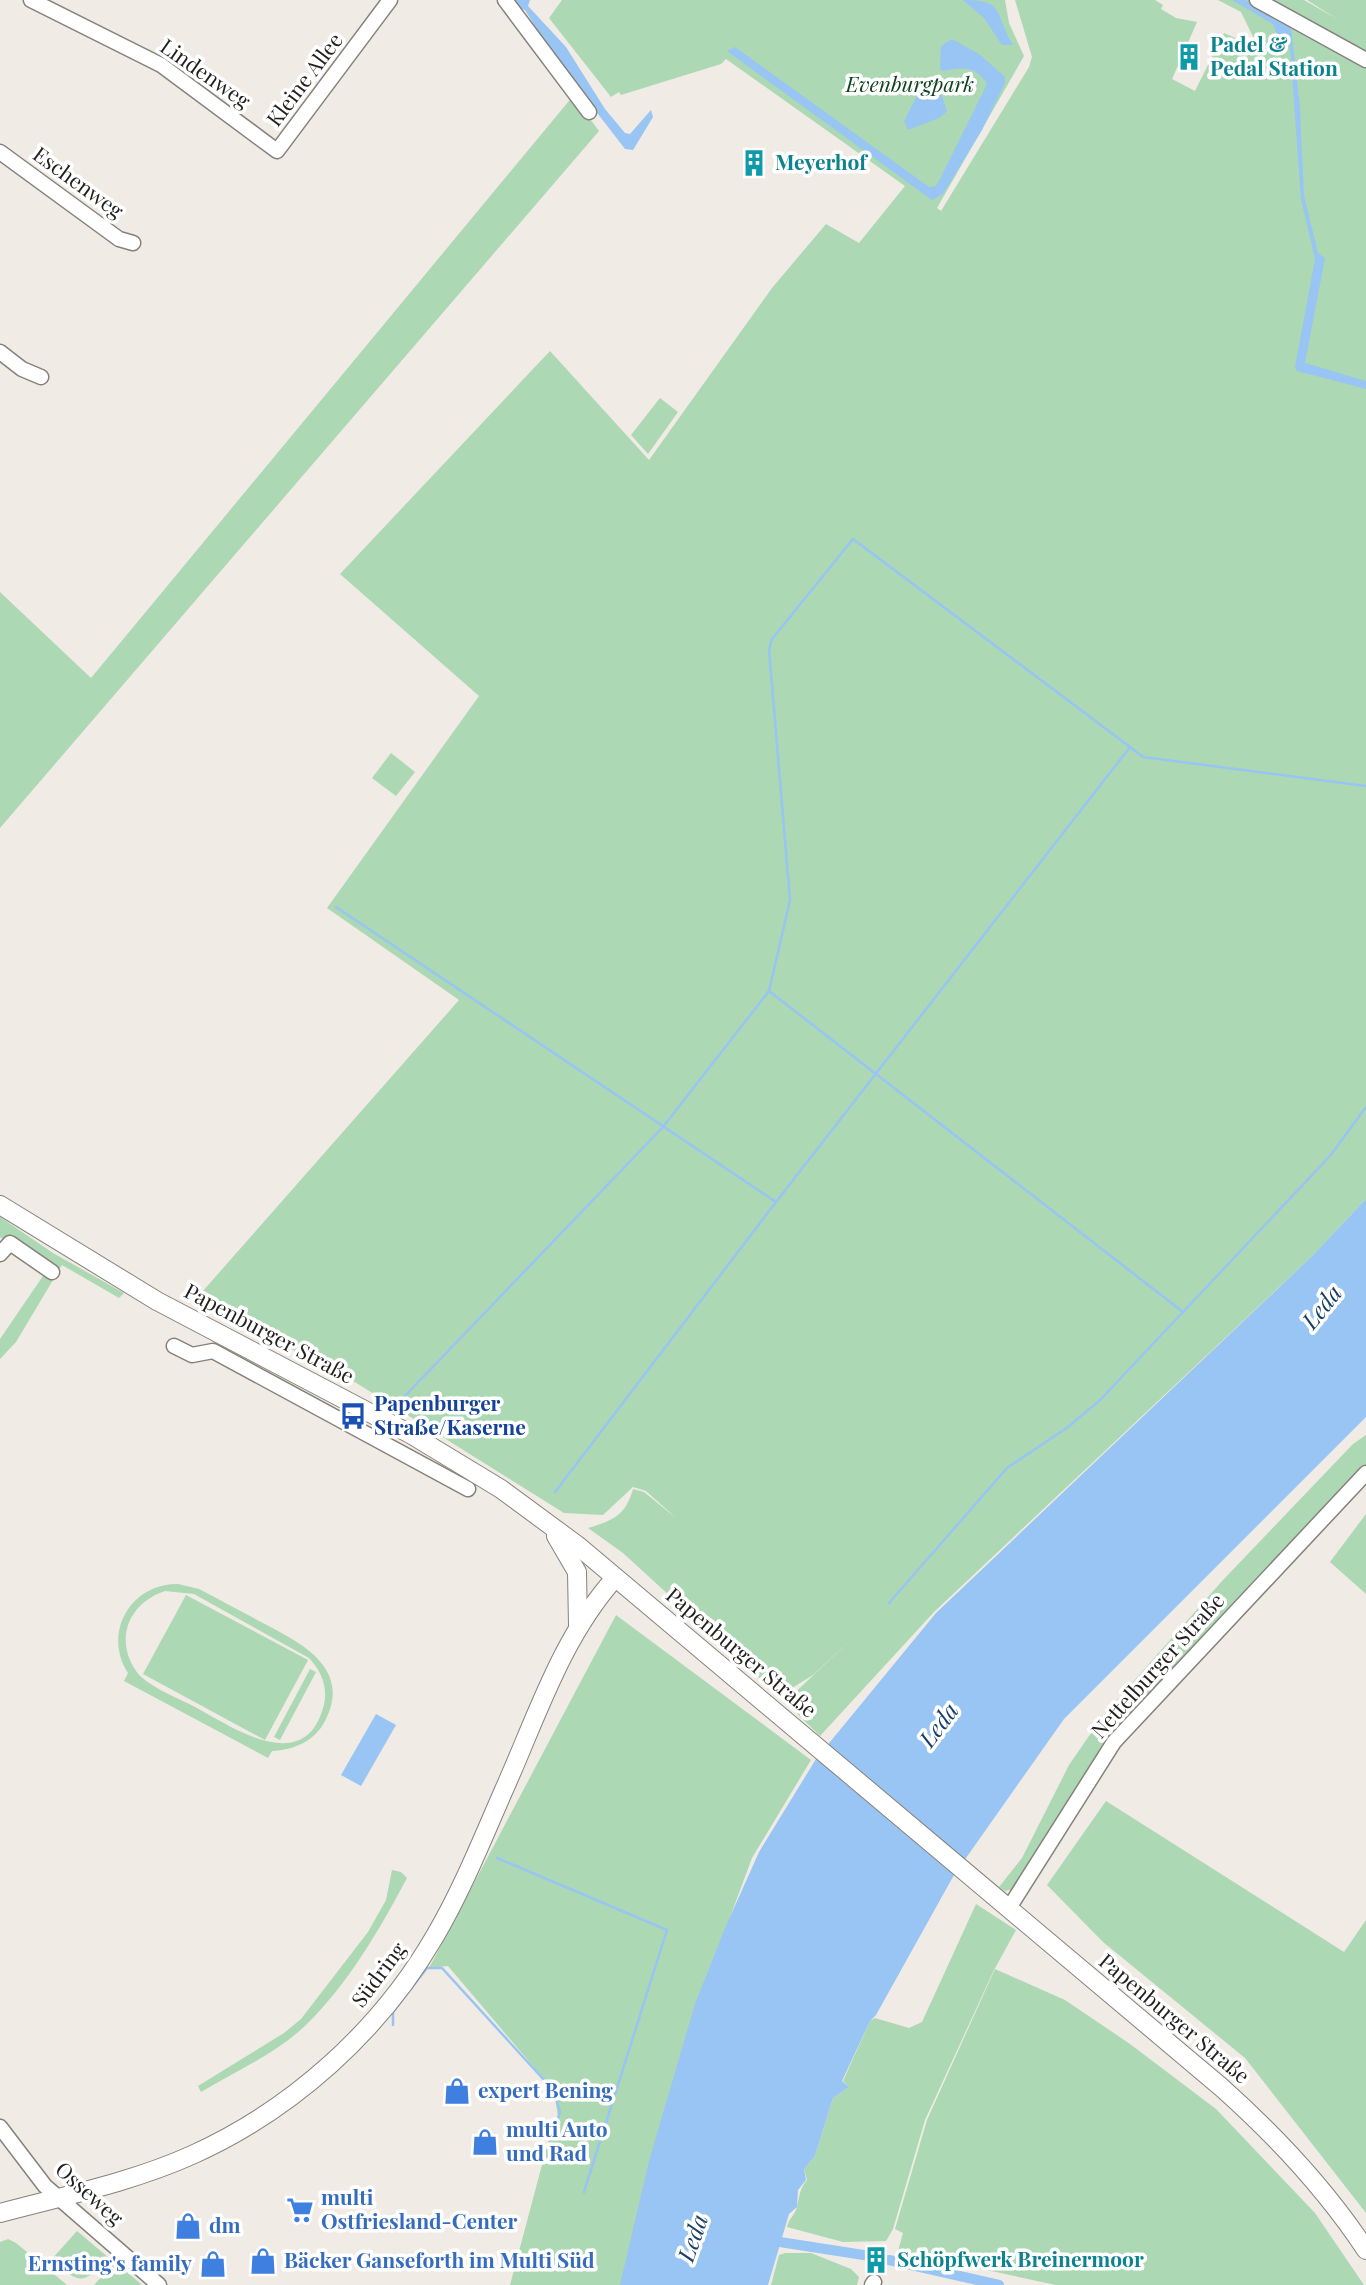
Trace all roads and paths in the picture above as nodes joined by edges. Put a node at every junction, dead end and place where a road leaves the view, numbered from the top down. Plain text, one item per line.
1 (31, 0) edge
2 (390, 0) edge
3 (505, 0) edge
4 (1257, 0) edge
5 (1366, 60) edge
6 (589, 112) dead end
7 (277, 151) joint
8 (0, 152) edge
9 (133, 243) dead end
10 (0, 352) edge
11 (41, 377) dead end
12 (0, 1205) edge
13 (0, 1254) edge
14 (52, 1272) dead end
15 (174, 1346) dead end
16 (1366, 1473) edge
17 (468, 1489) dead end
18 (546, 1522) junction
19 (615, 1578) junction
20 (578, 1628) junction
21 (1009, 1908) junction
22 (0, 2127) edge
23 (58, 2197) junction
24 (0, 2213) edge
25 (1366, 2250) edge
26 (159, 2285) edge

1 - 7 street, Lindenweg
2 - 7 street, Kleine Allee
3 - 6 street
4 - 5 street
8 - 9 street, Eschenweg
10 - 11 street
12 - 18 main road, Papenburger Straße
13 - 14 street
15 - 17 street
16 - 21 street, Nettelburger Straße
18 - 19 main road, Papenburger Straße
18 - 20 main road
19 - 20 main road, Südring
19 - 21 main road, Papenburger Straße
20 - 23 main road, Südring
21 - 25 main road, Papenburger Straße
22 - 23 street, Osseweg
23 - 24 main road, Südring
23 - 26 street, Osseweg

